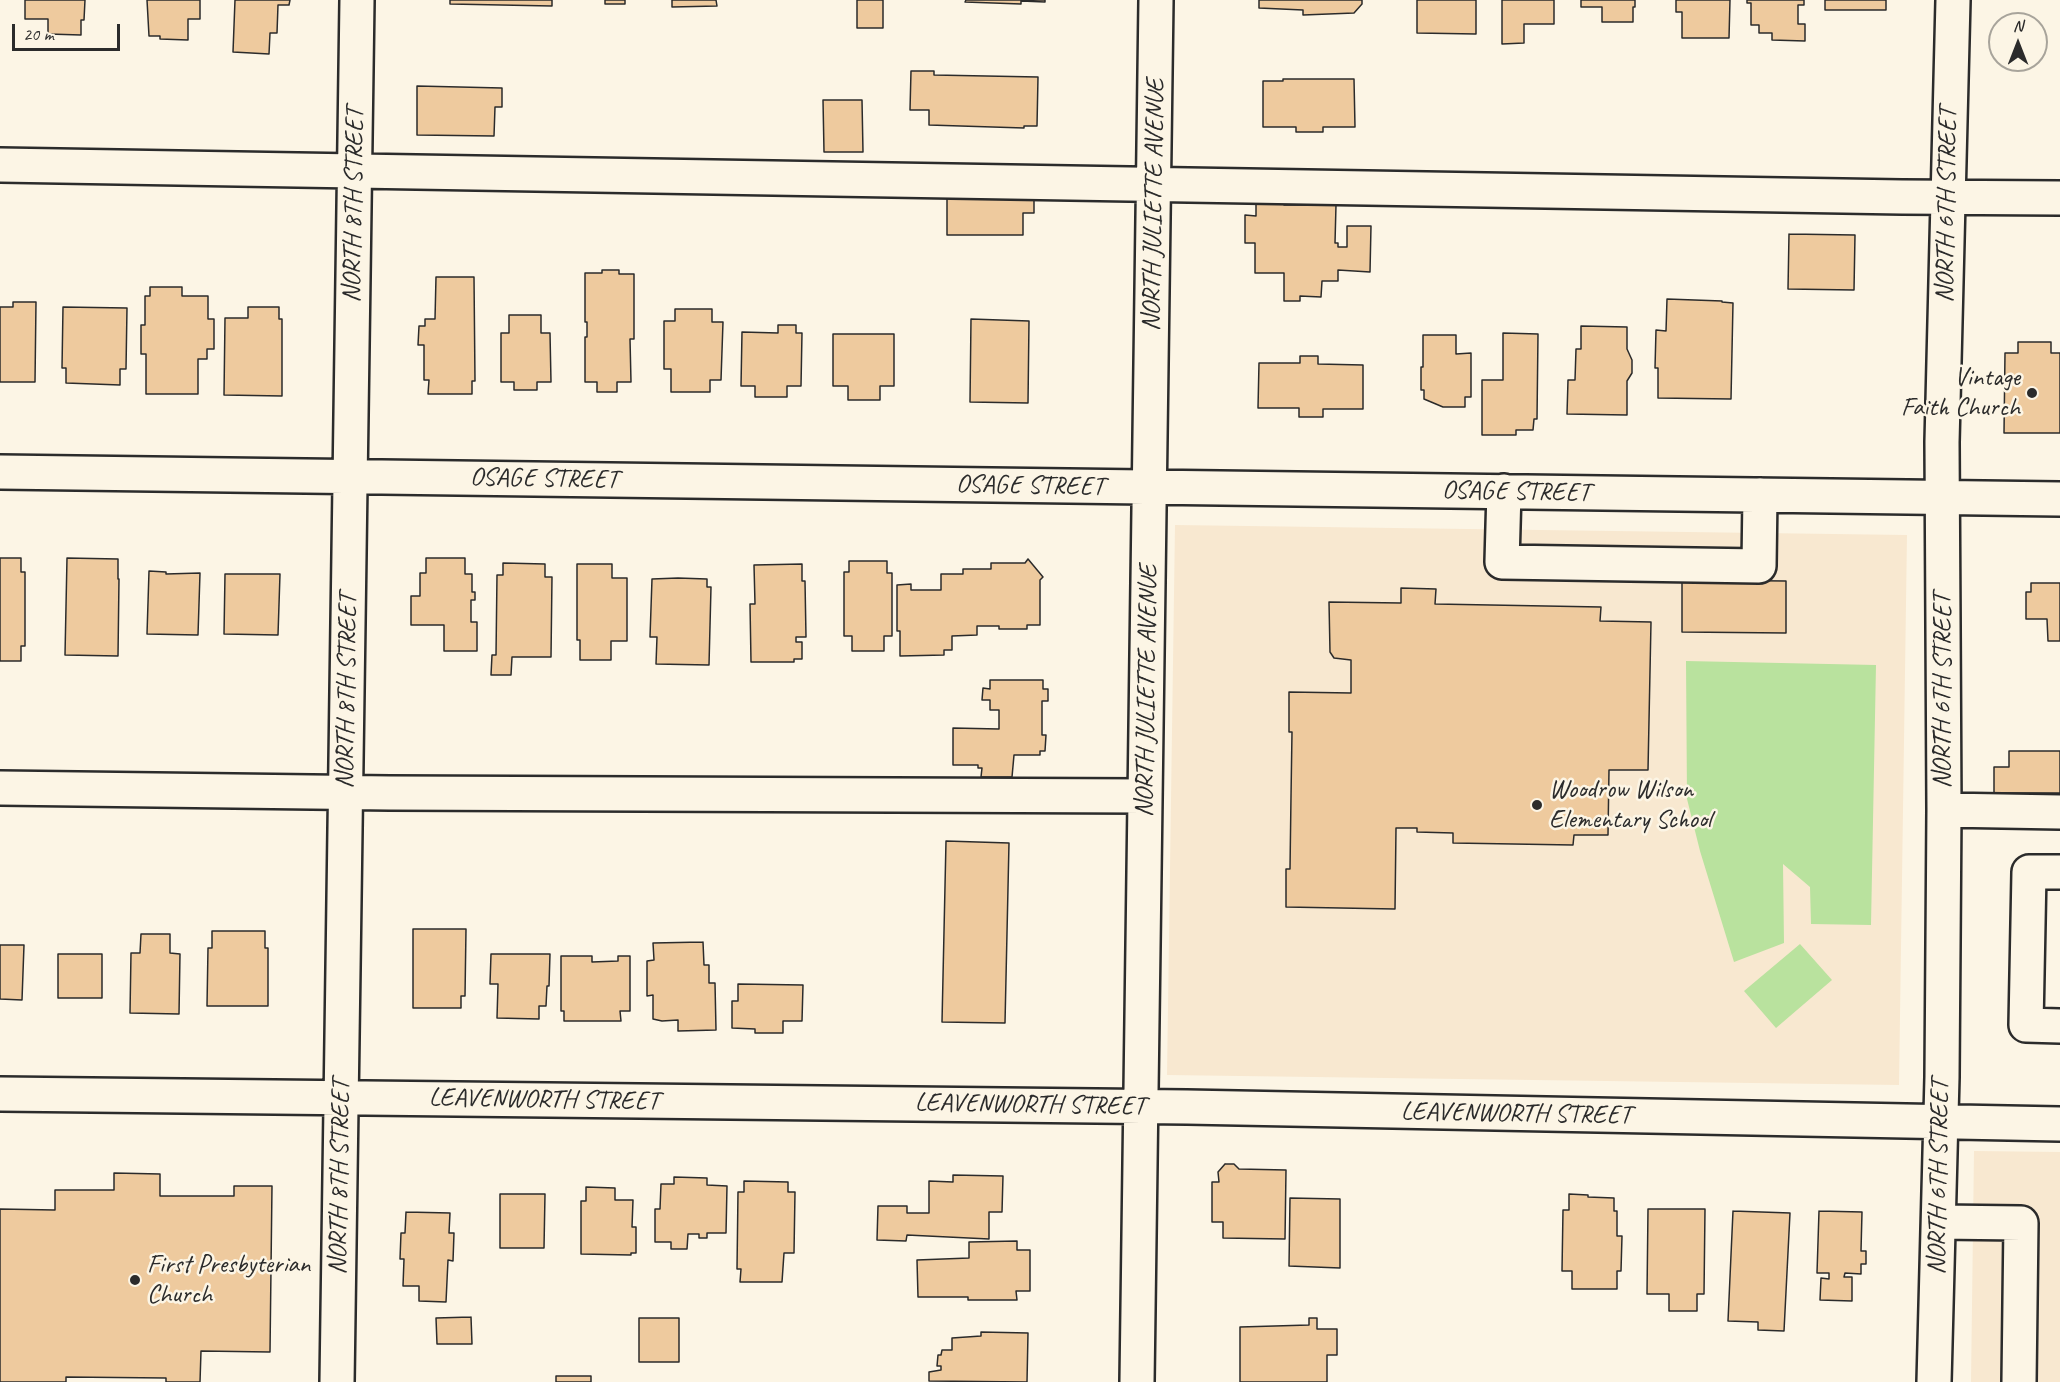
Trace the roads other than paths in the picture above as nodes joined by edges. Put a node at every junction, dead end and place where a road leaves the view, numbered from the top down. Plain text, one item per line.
1 (357, 0) edge
2 (1156, 0) edge
3 (1953, 0) edge
4 (0, 165) edge
5 (355, 171) junction
6 (1154, 185) junction
7 (1947, 197) junction
8 (2060, 198) edge
9 (0, 472) edge
10 (350, 477) junction
11 (1150, 487) junction
12 (1504, 491) junction
13 (1760, 495) junction
14 (1942, 497) junction
15 (2060, 499) edge
16 (0, 788) edge
17 (345, 792) junction
18 (1145, 796) junction
19 (1944, 810) junction
20 (2060, 812) edge
21 (2060, 872) edge
22 (2060, 1026) edge
23 (0, 1094) edge
24 (341, 1098) junction
25 (1141, 1107) junction
26 (1941, 1123) junction
27 (2060, 1124) edge
28 (1939, 1222) junction
29 (337, 1382) edge
30 (1137, 1382) edge
31 (1934, 1382) edge
32 (2019, 1382) edge

1 - 5 street, NORTH 8TH STREET
2 - 6 street, NORTH JULIETTE AVENUE
3 - 7 street, NORTH 6TH STREET
4 - 5 street
5 - 6 street
5 - 10 street, NORTH 8TH STREET
6 - 7 street
6 - 11 street, NORTH JULIETTE AVENUE
7 - 8 street
7 - 14 street, NORTH 6TH STREET
9 - 10 street, OSAGE STREET
10 - 11 street, OSAGE STREET
10 - 17 street, NORTH 8TH STREET
11 - 12 street, OSAGE STREET
11 - 18 street, NORTH JULIETTE AVENUE
12 - 13 street, OSAGE STREET
12 - 13 street
13 - 14 street, OSAGE STREET
14 - 15 street, OSAGE STREET
14 - 19 street, NORTH 6TH STREET
16 - 17 street
17 - 18 street
17 - 24 street, NORTH 8TH STREET
18 - 25 street, NORTH JULIETTE AVENUE
19 - 20 street
19 - 26 street, NORTH 6TH STREET
21 - 22 street
23 - 24 street, LEAVENWORTH STREET
24 - 25 street, LEAVENWORTH STREET
24 - 29 street, NORTH 8TH STREET
25 - 26 street, LEAVENWORTH STREET
25 - 30 street, NORTH JULIETTE AVENUE
26 - 27 street, LEAVENWORTH STREET
26 - 28 street, NORTH 6TH STREET
28 - 31 street, NORTH 6TH STREET
28 - 32 street

